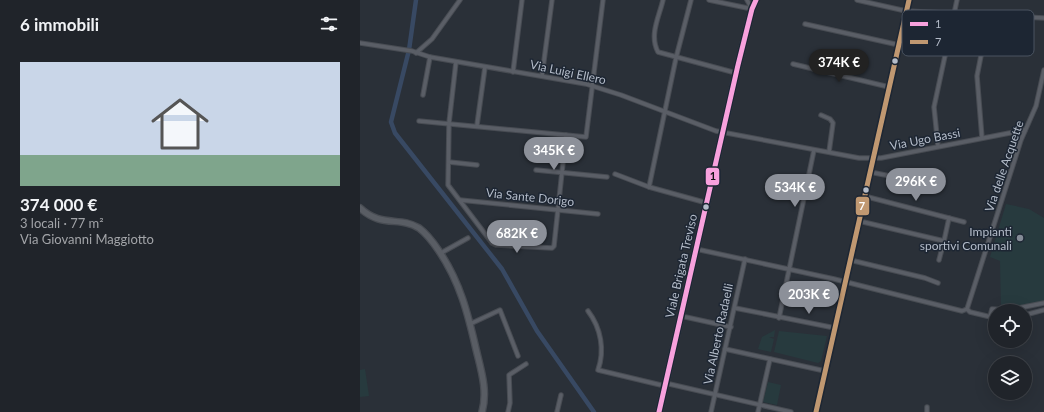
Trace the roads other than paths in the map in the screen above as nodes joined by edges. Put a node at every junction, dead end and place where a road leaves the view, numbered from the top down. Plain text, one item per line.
1 (460, 0) edge
2 (522, 0) edge
3 (552, 0) edge
4 (603, 0) edge
5 (663, 0) edge
6 (691, 0) edge
7 (709, 0) edge
8 (747, 0) edge
9 (756, 0) edge
10 (857, 0) edge
11 (909, 0) edge
12 (957, 0) edge
13 (752, 9) junction
14 (902, 10) edge
15 (906, 10) edge
16 (955, 10) edge
17 (1034, 17) edge
18 (1044, 18) edge
19 (805, 24) dead end
20 (902, 30) edge
21 (360, 43) edge
22 (899, 45) junction
23 (416, 53) junction
24 (945, 56) edge
25 (981, 56) edge
26 (430, 57) junction
27 (676, 58) junction
28 (456, 62) junction
29 (793, 64) dead end
30 (485, 67) junction
31 (1044, 70) edge
32 (513, 72) junction
33 (736, 74) junction
34 (542, 76) junction
35 (593, 86) junction
36 (889, 87) junction
37 (423, 95) dead end
38 (665, 112) junction
39 (821, 115) dead end
40 (419, 121) dead end
41 (449, 122) junction
42 (477, 125) junction
43 (1025, 130) junction
44 (722, 133) junction
45 (566, 135) junction
46 (982, 138) junction
47 (938, 146) junction
48 (814, 150) junction
49 (828, 152) junction
50 (873, 159) junction
51 (449, 162) junction
52 (477, 164) dead end
53 (536, 170) dead end
54 (870, 172) junction
55 (562, 173) junction
56 (616, 174) dead end
57 (607, 177) dead end
58 (920, 182) dead end
59 (649, 187) junction
60 (864, 196) junction
61 (460, 200) junction
62 (706, 203) junction
63 (360, 208) edge
64 (557, 209) junction
65 (598, 214) dead end
66 (949, 218) junction
67 (859, 221) junction
68 (964, 222) dead end
69 (468, 238) dead end
70 (944, 241) junction
71 (696, 249) junction
72 (441, 254) junction
73 (745, 259) junction
74 (850, 260) junction
75 (939, 260) dead end
76 (790, 269) junction
77 (845, 281) junction
78 (938, 283) dead end
79 (1044, 303) edge
80 (1032, 305) edge
81 (735, 308) junction
82 (967, 309) junction
83 (1044, 310) edge
84 (588, 311) dead end
85 (1032, 313) edge
86 (681, 316) junction
87 (988, 316) edge
88 (779, 318) junction
89 (470, 324) junction
90 (731, 327) junction
91 (835, 328) junction
92 (725, 349) junction
93 (518, 356) dead end
94 (770, 359) junction
95 (526, 364) dead end
96 (825, 371) junction
97 (665, 385) junction
98 (715, 394) junction
99 (561, 395) dead end
100 (760, 405) junction
101 (927, 407) dead end
102 (482, 412) edge
103 (508, 412) edge
104 (557, 412) edge
105 (659, 412) edge
106 (711, 412) edge
107 (758, 412) edge
108 (791, 412) edge
109 (816, 412) edge
110 (927, 412) edge

1 - 23 street
2 - 32 street
3 - 34 street
4 - 35 street
5 - 27 street
6 - 27 street
7 - 13 street
8 - 13 street
9 - 13 main road, Viale Brigata Treviso
10 - 14 street
11 - 15 street
12 - 16 street
13 - 33 main road, Viale Brigata Treviso
17 - 18 street
19 - 22 street
20 - 22 street
21 - 23 street, Via Luigi Ellero
22 - 36 street
23 - 26 street, Via Luigi Ellero
24 - 47 street
25 - 46 street
26 - 28 street, Via Luigi Ellero
26 - 37 street
27 - 33 street
27 - 38 street
28 - 30 street, Via Luigi Ellero
28 - 41 street
29 - 36 street
30 - 32 street, Via Luigi Ellero
30 - 42 street
31 - 43 street, Via delle Acquette
32 - 34 street, Via Luigi Ellero
33 - 44 main road, Viale Brigata Treviso
34 - 35 street, Via Luigi Ellero
35 - 38 street, Via Luigi Ellero
35 - 45 street
36 - 50 street
38 - 44 street, Via Luigi Ellero
38 - 59 street
39 - 49 street
40 - 41 street
41 - 42 street
41 - 51 street
42 - 45 street
43 - 46 street, Via Ugo Bassi
43 - 82 street, Via delle Acquette
44 - 48 street, Via Ugo Bassi
44 - 62 main road, Viale Brigata Treviso
45 - 55 street
46 - 47 street, Via Ugo Bassi
47 - 50 street, Via Ugo Bassi
48 - 49 street, Via Ugo Bassi
48 - 76 street
49 - 50 street, Via Ugo Bassi
50 - 54 street
51 - 52 street
51 - 61 street
53 - 55 street
54 - 58 street
54 - 60 street
55 - 57 street
55 - 64 street
56 - 59 street
59 - 62 street
60 - 66 street
60 - 67 street
61 - 64 street, Via Sante Dorigo
61 - 64 street
62 - 71 main road, Viale Brigata Treviso
63 - 72 street
64 - 65 street, Via Sante Dorigo
66 - 68 street
66 - 70 street
67 - 70 street
67 - 74 street
69 - 72 street
70 - 75 street
71 - 73 street
71 - 86 main road, Viale Brigata Treviso
72 - 89 street
73 - 76 street
73 - 81 street, Via Alberto Radaelli
74 - 77 street
74 - 78 street
76 - 77 street
76 - 88 street
77 - 82 street
77 - 91 street
79 - 80 street
81 - 88 street
81 - 90 street, Via Alberto Radaelli
82 - 87 street
83 - 85 street
84 - 97 street
86 - 90 street
86 - 97 main road, Viale Brigata Treviso
88 - 91 street
89 - 93 street
89 - 102 street
90 - 92 street, Via Alberto Radaelli
91 - 96 street
92 - 94 street
92 - 98 street, Via Alberto Radaelli
94 - 96 street
94 - 100 street
95 - 103 street
96 - 109 street
97 - 98 street
97 - 105 main road, Viale Brigata Treviso
98 - 100 street
98 - 106 street, Via Alberto Radaelli
99 - 104 street
100 - 107 street
100 - 108 street
101 - 110 street

